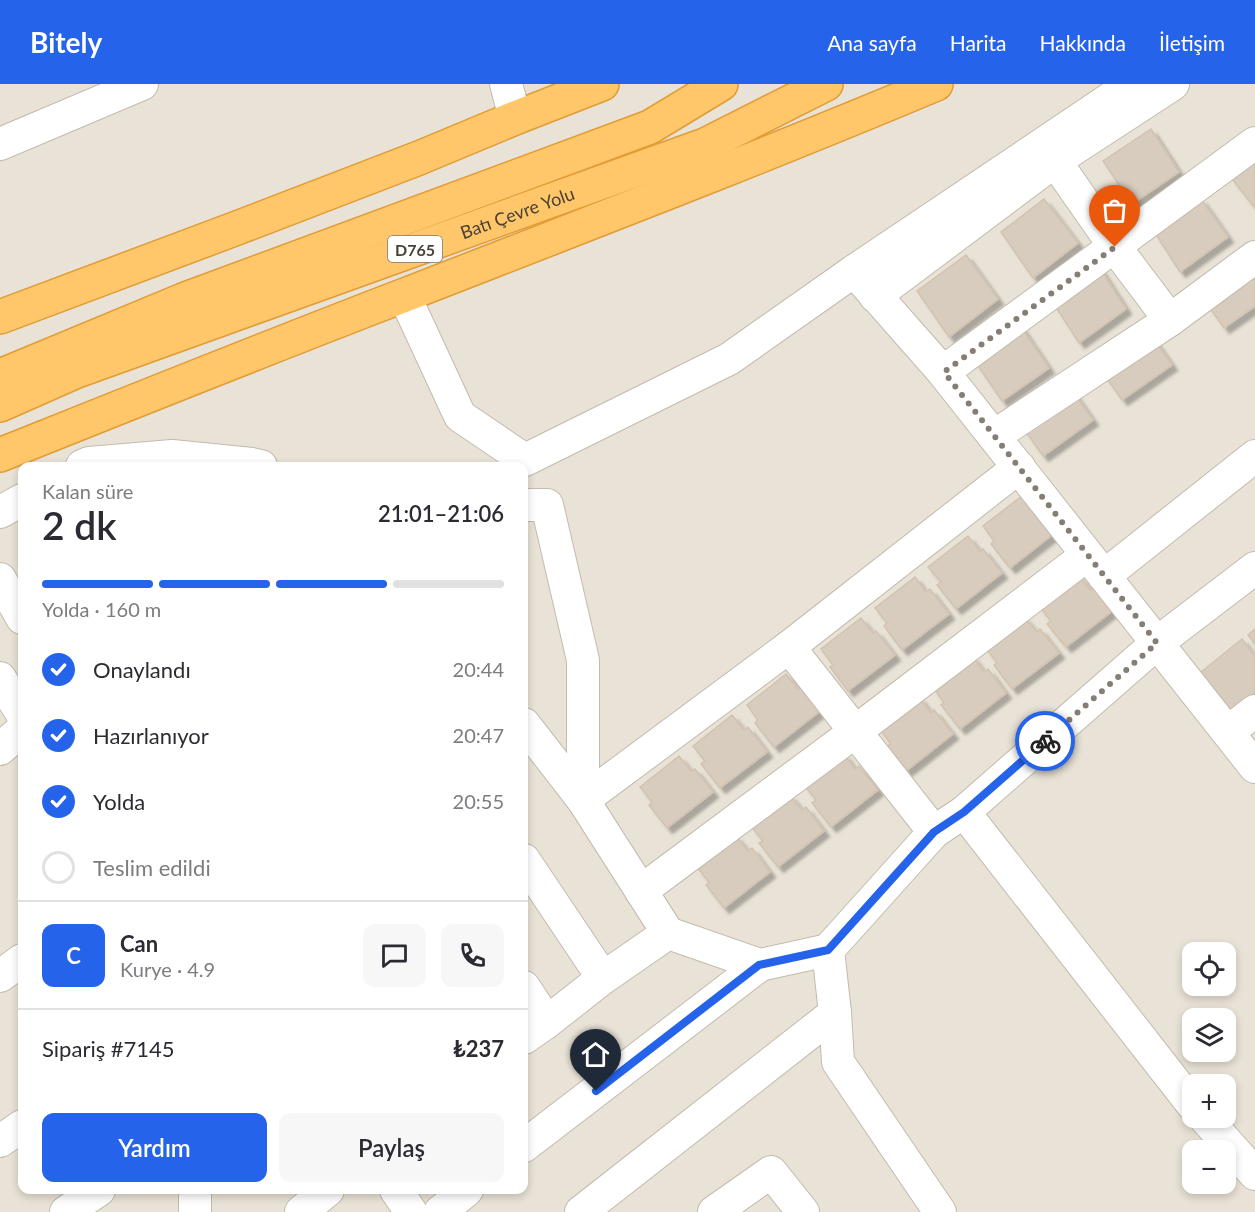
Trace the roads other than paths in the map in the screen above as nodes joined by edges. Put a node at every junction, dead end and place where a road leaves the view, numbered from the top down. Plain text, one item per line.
1 (142, 84) edge
2 (506, 84) edge
3 (602, 84) edge
4 (722, 84) edge
5 (826, 84) edge
6 (936, 84) edge
7 (1132, 84) edge
8 (1173, 84) edge
9 (515, 118) junction
10 (1255, 143) edge
11 (0, 144) edge
12 (1055, 160) junction
13 (1115, 247) junction
14 (1255, 257) edge
15 (854, 271) junction
16 (404, 295) junction
17 (875, 296) junction
18 (0, 317) edge
19 (1170, 320) junction
20 (944, 372) junction
21 (0, 376) edge
22 (0, 405) edge
23 (994, 436) junction
24 (0, 454) edge
25 (1255, 456) edge
26 (525, 460) joint
27 (174, 461) edge
28 (152, 462) edge
29 (190, 462) edge
30 (1019, 467) junction
31 (528, 474) edge
32 (18, 502) edge
33 (535, 505) edge
34 (0, 512) edge
35 (1096, 565) junction
36 (1255, 568) edge
37 (0, 579) edge
38 (18, 611) edge
39 (1157, 643) junction
40 (789, 648) junction
41 (0, 678) edge
42 (18, 707) edge
43 (1255, 711) edge
44 (528, 729) edge
45 (856, 731) junction
46 (1228, 732) junction
47 (18, 733) edge
48 (0, 749) edge
49 (1255, 767) edge
50 (583, 800) junction
51 (964, 812) junction
52 (934, 832) junction
53 (528, 866) edge
54 (641, 891) junction
55 (668, 933) junction
56 (828, 950) junction
57 (18, 963) edge
58 (759, 965) junction
59 (0, 976) edge
60 (603, 978) junction
61 (528, 1003) edge
62 (835, 1013) junction
63 (535, 1030) edge
64 (1182, 1091) edge
65 (18, 1128) edge
66 (1214, 1128) edge
67 (0, 1141) edge
68 (528, 1143) edge
69 (1255, 1174) edge
70 (93, 1194) edge
71 (195, 1194) edge
72 (323, 1194) edge
73 (399, 1194) edge
74 (66, 1212) edge
75 (195, 1212) edge
76 (301, 1212) edge
77 (411, 1212) edge
78 (581, 1212) edge
79 (714, 1212) edge
80 (803, 1212) edge
81 (940, 1212) edge

1 - 11 street
2 - 9 street
3 - 9 highway
4 - 21 highway, D765
5 - 22 highway, Batı Çevre Yolu / D765
6 - 16 highway
7 - 15 street
8 - 12 street
9 - 18 highway
10 - 13 street
12 - 13 street
12 - 17 street
13 - 19 street
13 - 20 street
14 - 19 street
15 - 17 street
15 - 26 street
16 - 24 highway
16 - 26 street
17 - 20 street
19 - 23 street
20 - 23 street
23 - 30 street
25 - 35 street
27 - 28 street
27 - 29 street
30 - 35 street
30 - 40 street
31 - 33 street
32 - 34 street
33 - 50 street
35 - 39 street
35 - 45 street
36 - 39 street
37 - 38 street
39 - 46 street
39 - 51 street
40 - 45 street
40 - 50 street
41 - 42 street
43 - 46 street
44 - 50 street
45 - 52 street
45 - 54 street
46 - 49 street
47 - 48 street
50 - 54 street
51 - 52 street
51 - 64 street
52 - 56 street
53 - 60 street
54 - 55 street
55 - 58 street
55 - 60 street
56 - 58 street
56 - 62 street
57 - 59 street
58 - 68 street
60 - 63 street
61 - 63 street
62 - 78 street
62 - 81 street
65 - 67 street
66 - 69 street
70 - 74 street
71 - 75 street
72 - 76 street
73 - 77 street
79 - 80 street

